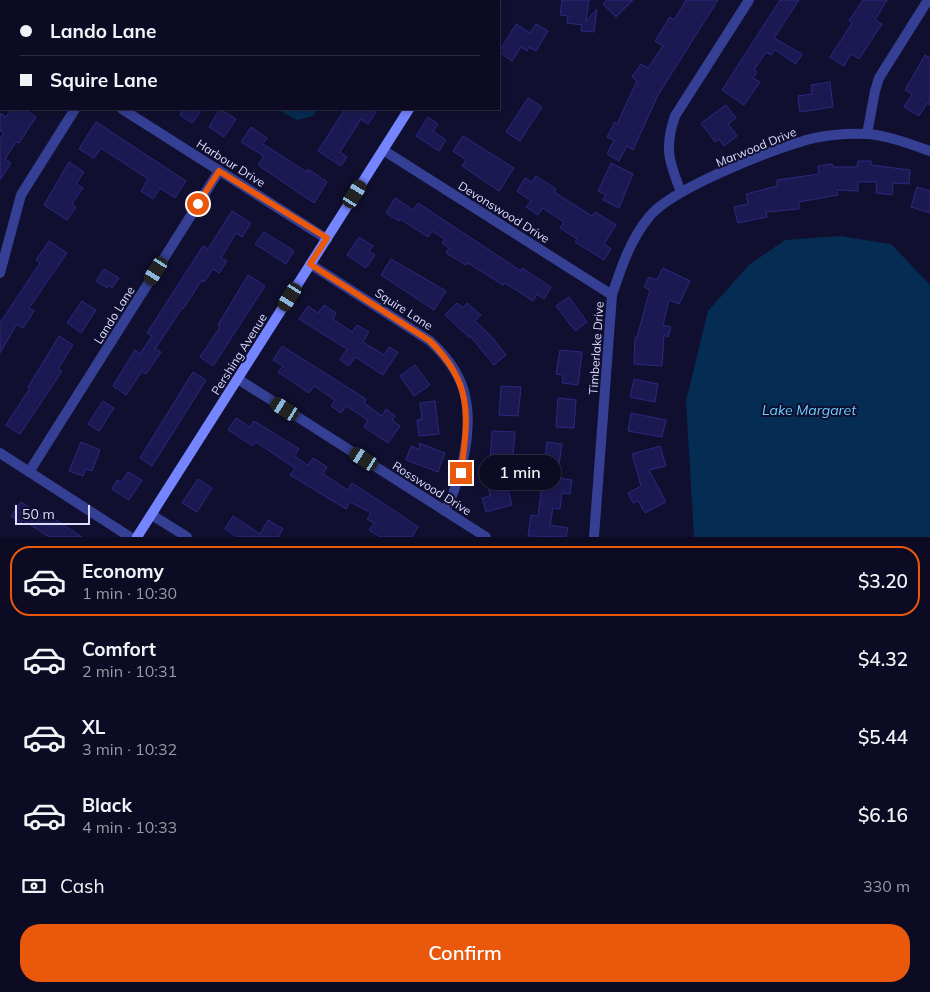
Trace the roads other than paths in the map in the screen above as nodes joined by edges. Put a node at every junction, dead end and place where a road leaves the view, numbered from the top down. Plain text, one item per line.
1 (749, 0) edge
2 (928, 0) edge
3 (74, 110) edge
4 (124, 110) edge
5 (408, 110) edge
6 (867, 134) junction
7 (383, 150) junction
8 (930, 150) edge
9 (219, 171) junction
10 (681, 192) junction
11 (327, 238) junction
12 (310, 264) junction
13 (0, 273) edge
14 (612, 295) junction
15 (238, 379) junction
16 (0, 453) edge
17 (29, 472) junction
18 (445, 510) junction
19 (152, 514) junction
20 (130, 537) edge
21 (137, 537) edge
22 (187, 537) edge
23 (486, 537) edge
24 (594, 537) edge

1 - 10 street
2 - 6 street
3 - 13 street
4 - 9 street, Harbour Drive
5 - 7 street, Pershing Avenue
6 - 8 street, Marwood Drive
6 - 10 street, Marwood Drive
7 - 11 street, Pershing Avenue
7 - 14 street, Devonswood Drive
9 - 11 street, Harbour Drive
9 - 17 street, Lando Lane
10 - 14 street, Timberlake Drive
11 - 12 street, Pershing Avenue
12 - 15 street, Pershing Avenue
12 - 18 street, Squire Lane
14 - 24 street, Timberlake Drive
15 - 18 street, Rosswood Drive
15 - 19 street, Pershing Avenue
16 - 17 street
17 - 20 street
18 - 23 street, Rosswood Drive
19 - 21 street, Pershing Avenue
19 - 22 street

